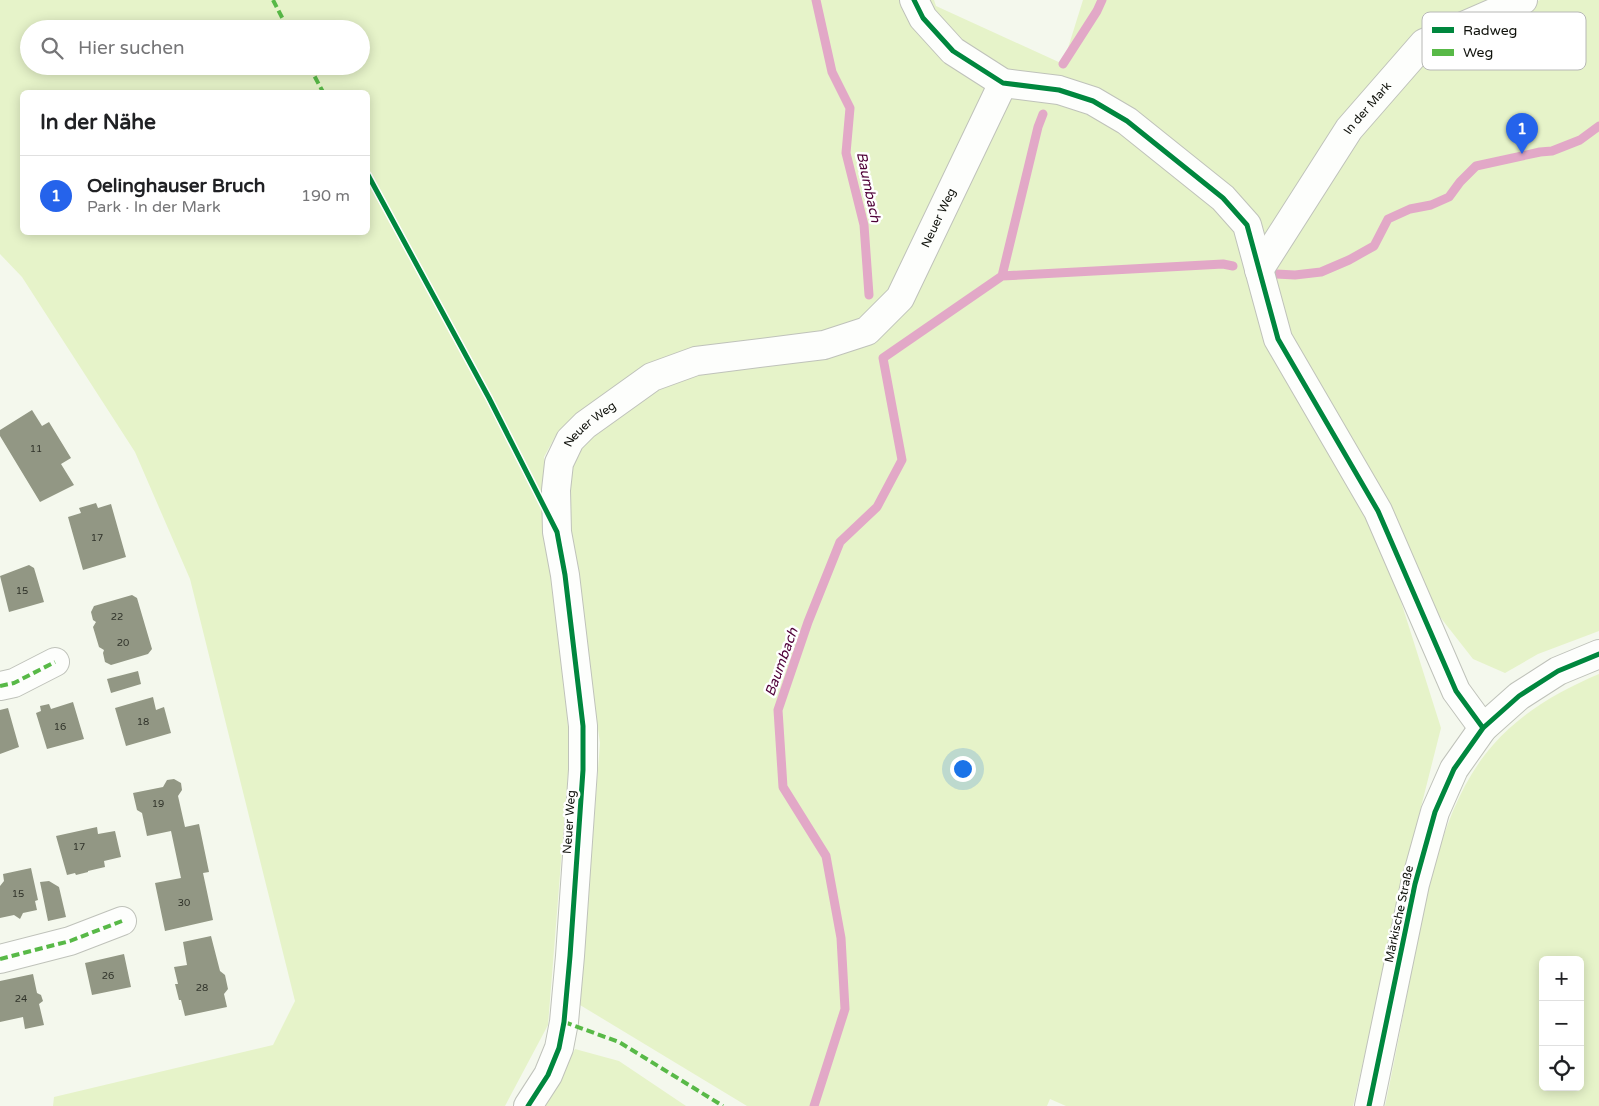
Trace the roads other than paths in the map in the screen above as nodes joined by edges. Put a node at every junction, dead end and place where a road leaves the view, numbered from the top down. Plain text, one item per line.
1 (914, 0) edge
2 (1523, 0) edge
3 (1495, 12) edge
4 (1422, 45) edge
5 (1003, 83) junction
6 (1260, 270) junction
7 (1599, 654) edge
8 (54, 662) dead end
9 (0, 686) edge
10 (1483, 728) junction
11 (122, 921) dead end
12 (0, 959) edge
13 (528, 1106) edge
14 (1370, 1106) edge

1 - 5 street
2 - 3 street, In der Mark
4 - 6 street, In der Mark
5 - 6 street
5 - 13 street, Neuer Weg
6 - 10 street
7 - 10 street, Märkische Straße
8 - 9 street
10 - 14 street, Märkische Straße
11 - 12 street

